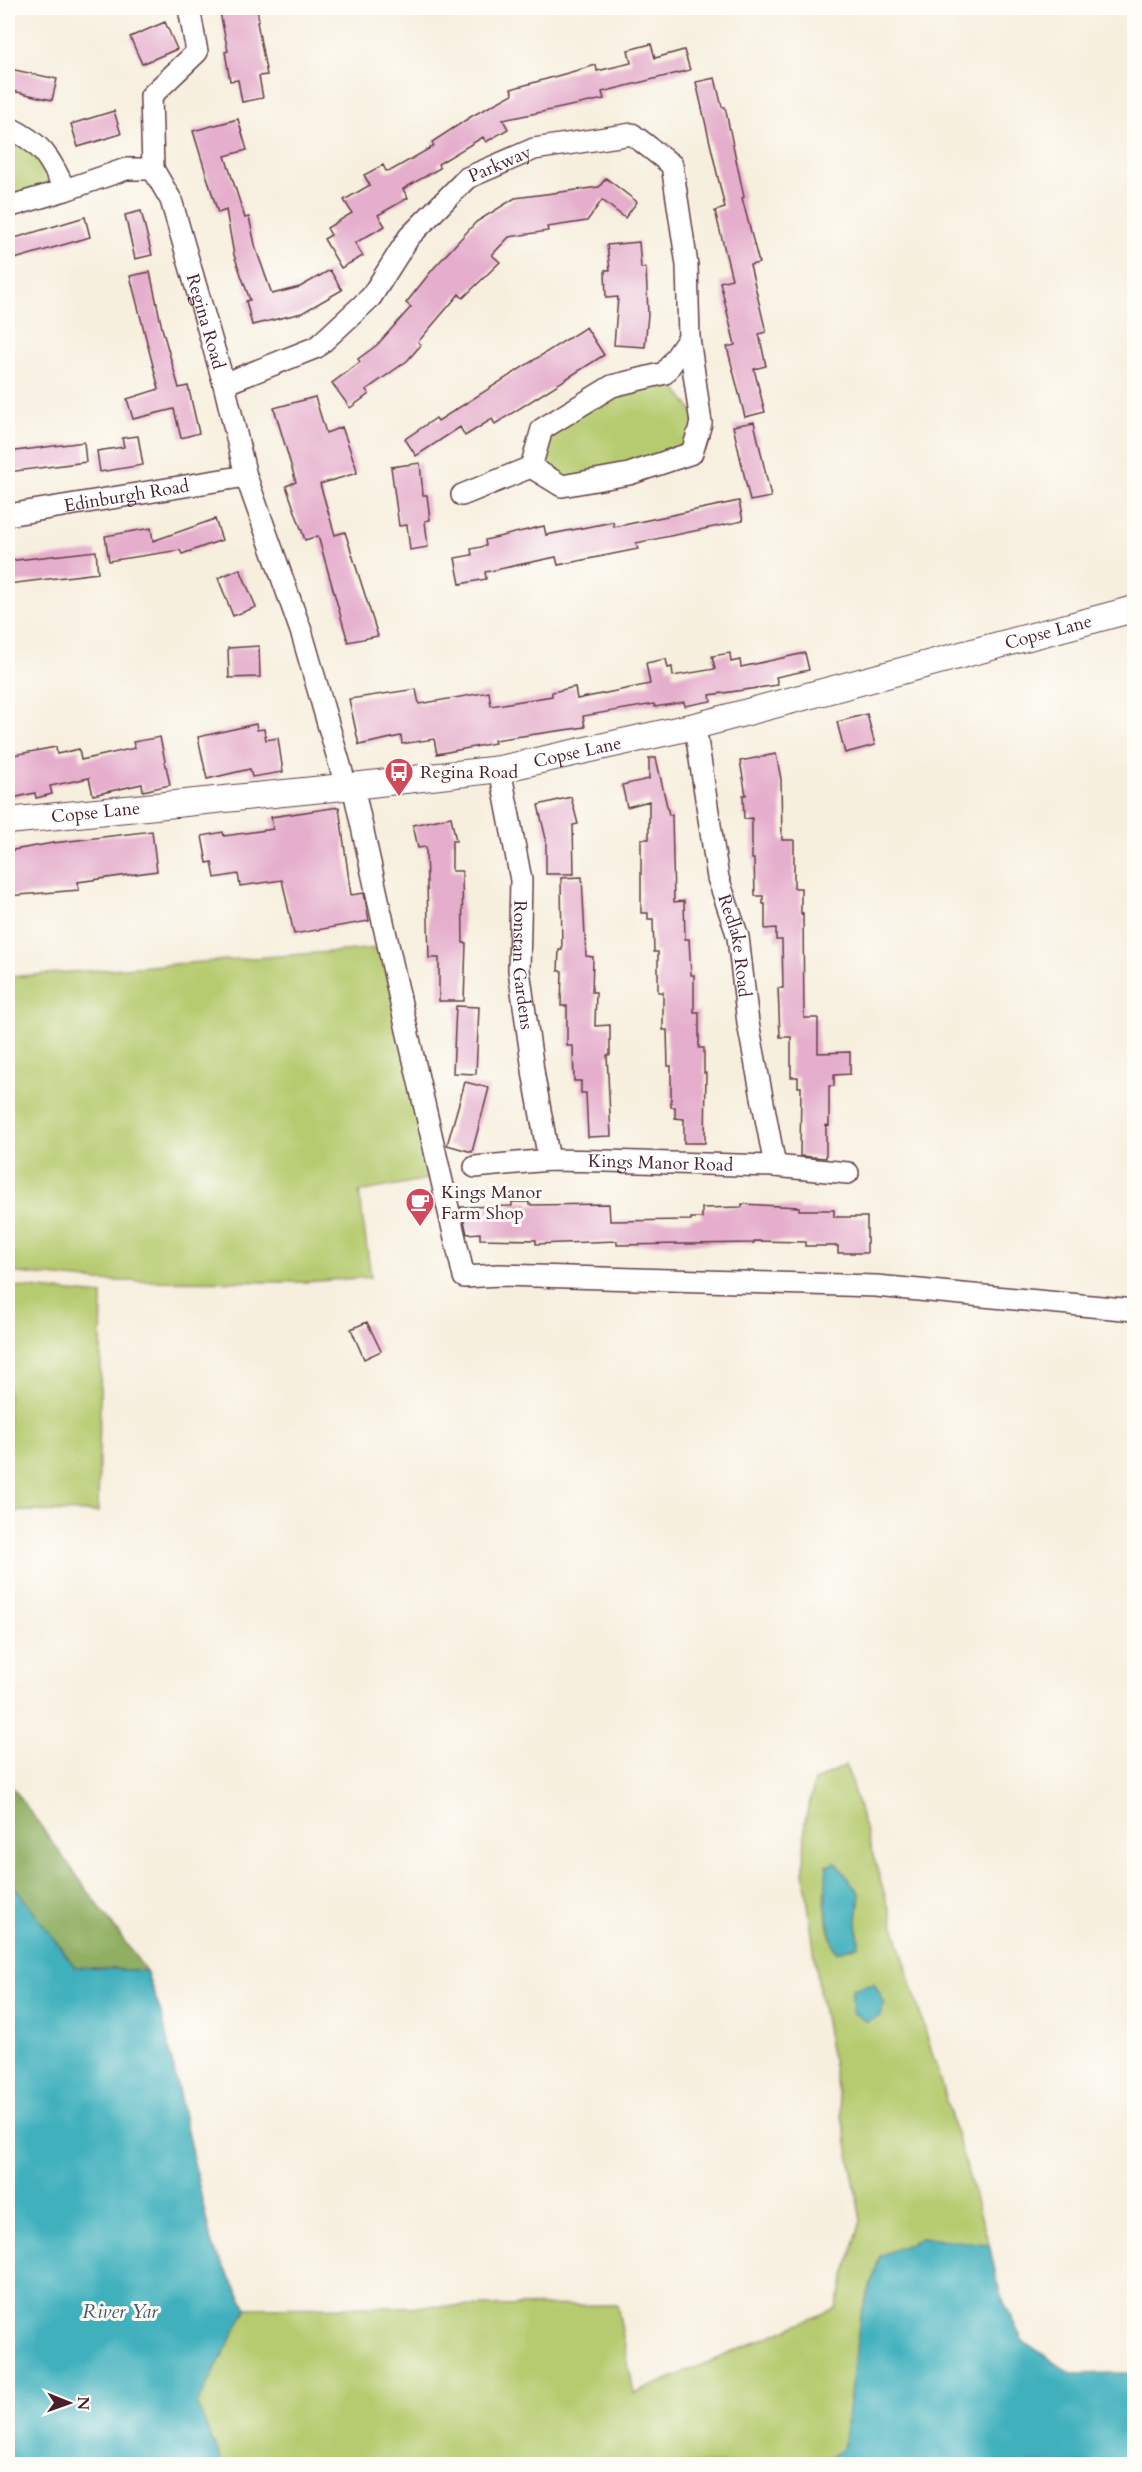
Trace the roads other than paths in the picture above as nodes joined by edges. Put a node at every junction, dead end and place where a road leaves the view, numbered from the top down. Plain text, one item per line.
1 (189, 8) edge
2 (8, 127) edge
3 (153, 169) junction
4 (65, 190) junction
5 (8, 207) edge
6 (689, 338) junction
7 (224, 384) junction
8 (531, 467) junction
9 (246, 476) junction
10 (462, 495) dead end
11 (8, 515) edge
12 (1134, 609) edge
13 (695, 726) junction
14 (500, 769) junction
15 (350, 786) junction
16 (8, 820) edge
17 (549, 1160) junction
18 (775, 1166) junction
19 (475, 1167) dead end
20 (848, 1173) dead end
21 (1134, 1310) edge

1 - 3 street
2 - 4 street
3 - 4 street
3 - 7 street, Regina Road
4 - 5 street
6 - 7 street, Parkway
6 - 8 street
6 - 8 street, Parkway
7 - 9 street, Regina Road
8 - 10 street
9 - 11 street, Edinburgh Road
9 - 15 street, Regina Road
12 - 13 street, Copse Lane
13 - 14 street, Copse Lane
13 - 18 street, Redlake Road
14 - 15 street, Copse Lane
14 - 17 street, Ronstan Gardens
15 - 16 street, Copse Lane
15 - 21 street, Regina Road
17 - 18 street, Kings Manor Road
17 - 19 street, Kings Manor Road
18 - 20 street, Kings Manor Road

